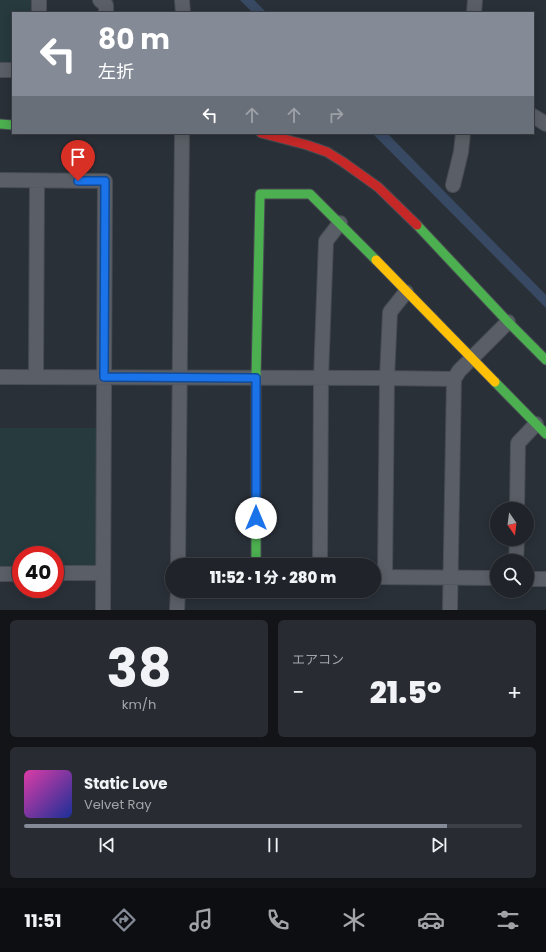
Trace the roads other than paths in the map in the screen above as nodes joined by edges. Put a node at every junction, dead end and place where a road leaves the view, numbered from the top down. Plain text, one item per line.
1 (39, 0) edge
2 (100, 0) edge
3 (182, 0) edge
4 (475, 0) edge
5 (39, 12) edge
6 (106, 12) edge
7 (183, 12) edge
8 (474, 12) edge
9 (0, 70) edge
10 (12, 70) edge
11 (534, 117) edge
12 (0, 124) edge
13 (546, 124) edge
14 (12, 125) edge
15 (182, 134) edge
16 (265, 134) edge
17 (463, 134) edge
18 (0, 180) edge
19 (37, 181) junction
20 (453, 185) dead end
21 (340, 223) junction
22 (406, 292) junction
23 (508, 322) junction
24 (472, 358) junction
25 (546, 360) edge
26 (0, 377) edge
27 (36, 377) junction
28 (104, 377) junction
29 (180, 378) junction
30 (256, 378) junction
31 (321, 378) junction
32 (387, 378) junction
33 (454, 380) junction
34 (536, 424) junction
35 (546, 434) edge
36 (517, 502) edge
37 (178, 558) edge
38 (256, 558) edge
39 (320, 558) edge
40 (380, 558) edge
41 (102, 573) junction
42 (0, 574) edge
43 (12, 574) edge
44 (64, 574) edge
45 (381, 577) edge
46 (450, 578) junction
47 (490, 578) edge
48 (534, 578) edge
49 (546, 578) edge
50 (178, 598) edge
51 (103, 610) edge
52 (177, 610) edge
53 (450, 610) edge

1 - 5 street
2 - 6 street
3 - 7 street
4 - 8 street
9 - 10 street
11 - 13 street
12 - 14 street
15 - 29 street
16 - 23 street
17 - 20 street
18 - 19 street
19 - 27 street
19 - 28 street
21 - 22 street
21 - 30 street
21 - 31 street
22 - 24 street
22 - 32 street
23 - 24 street
23 - 25 street
24 - 33 street
24 - 34 street
26 - 27 street
27 - 28 street
28 - 29 street
28 - 41 street
29 - 30 street
29 - 37 street
30 - 31 street
30 - 38 street
31 - 32 street
31 - 39 street
32 - 33 street
32 - 40 street
33 - 46 street
34 - 35 street
34 - 36 street
41 - 44 street
41 - 51 street
42 - 43 street
45 - 46 street
46 - 47 street
46 - 53 street
48 - 49 street
50 - 52 street

